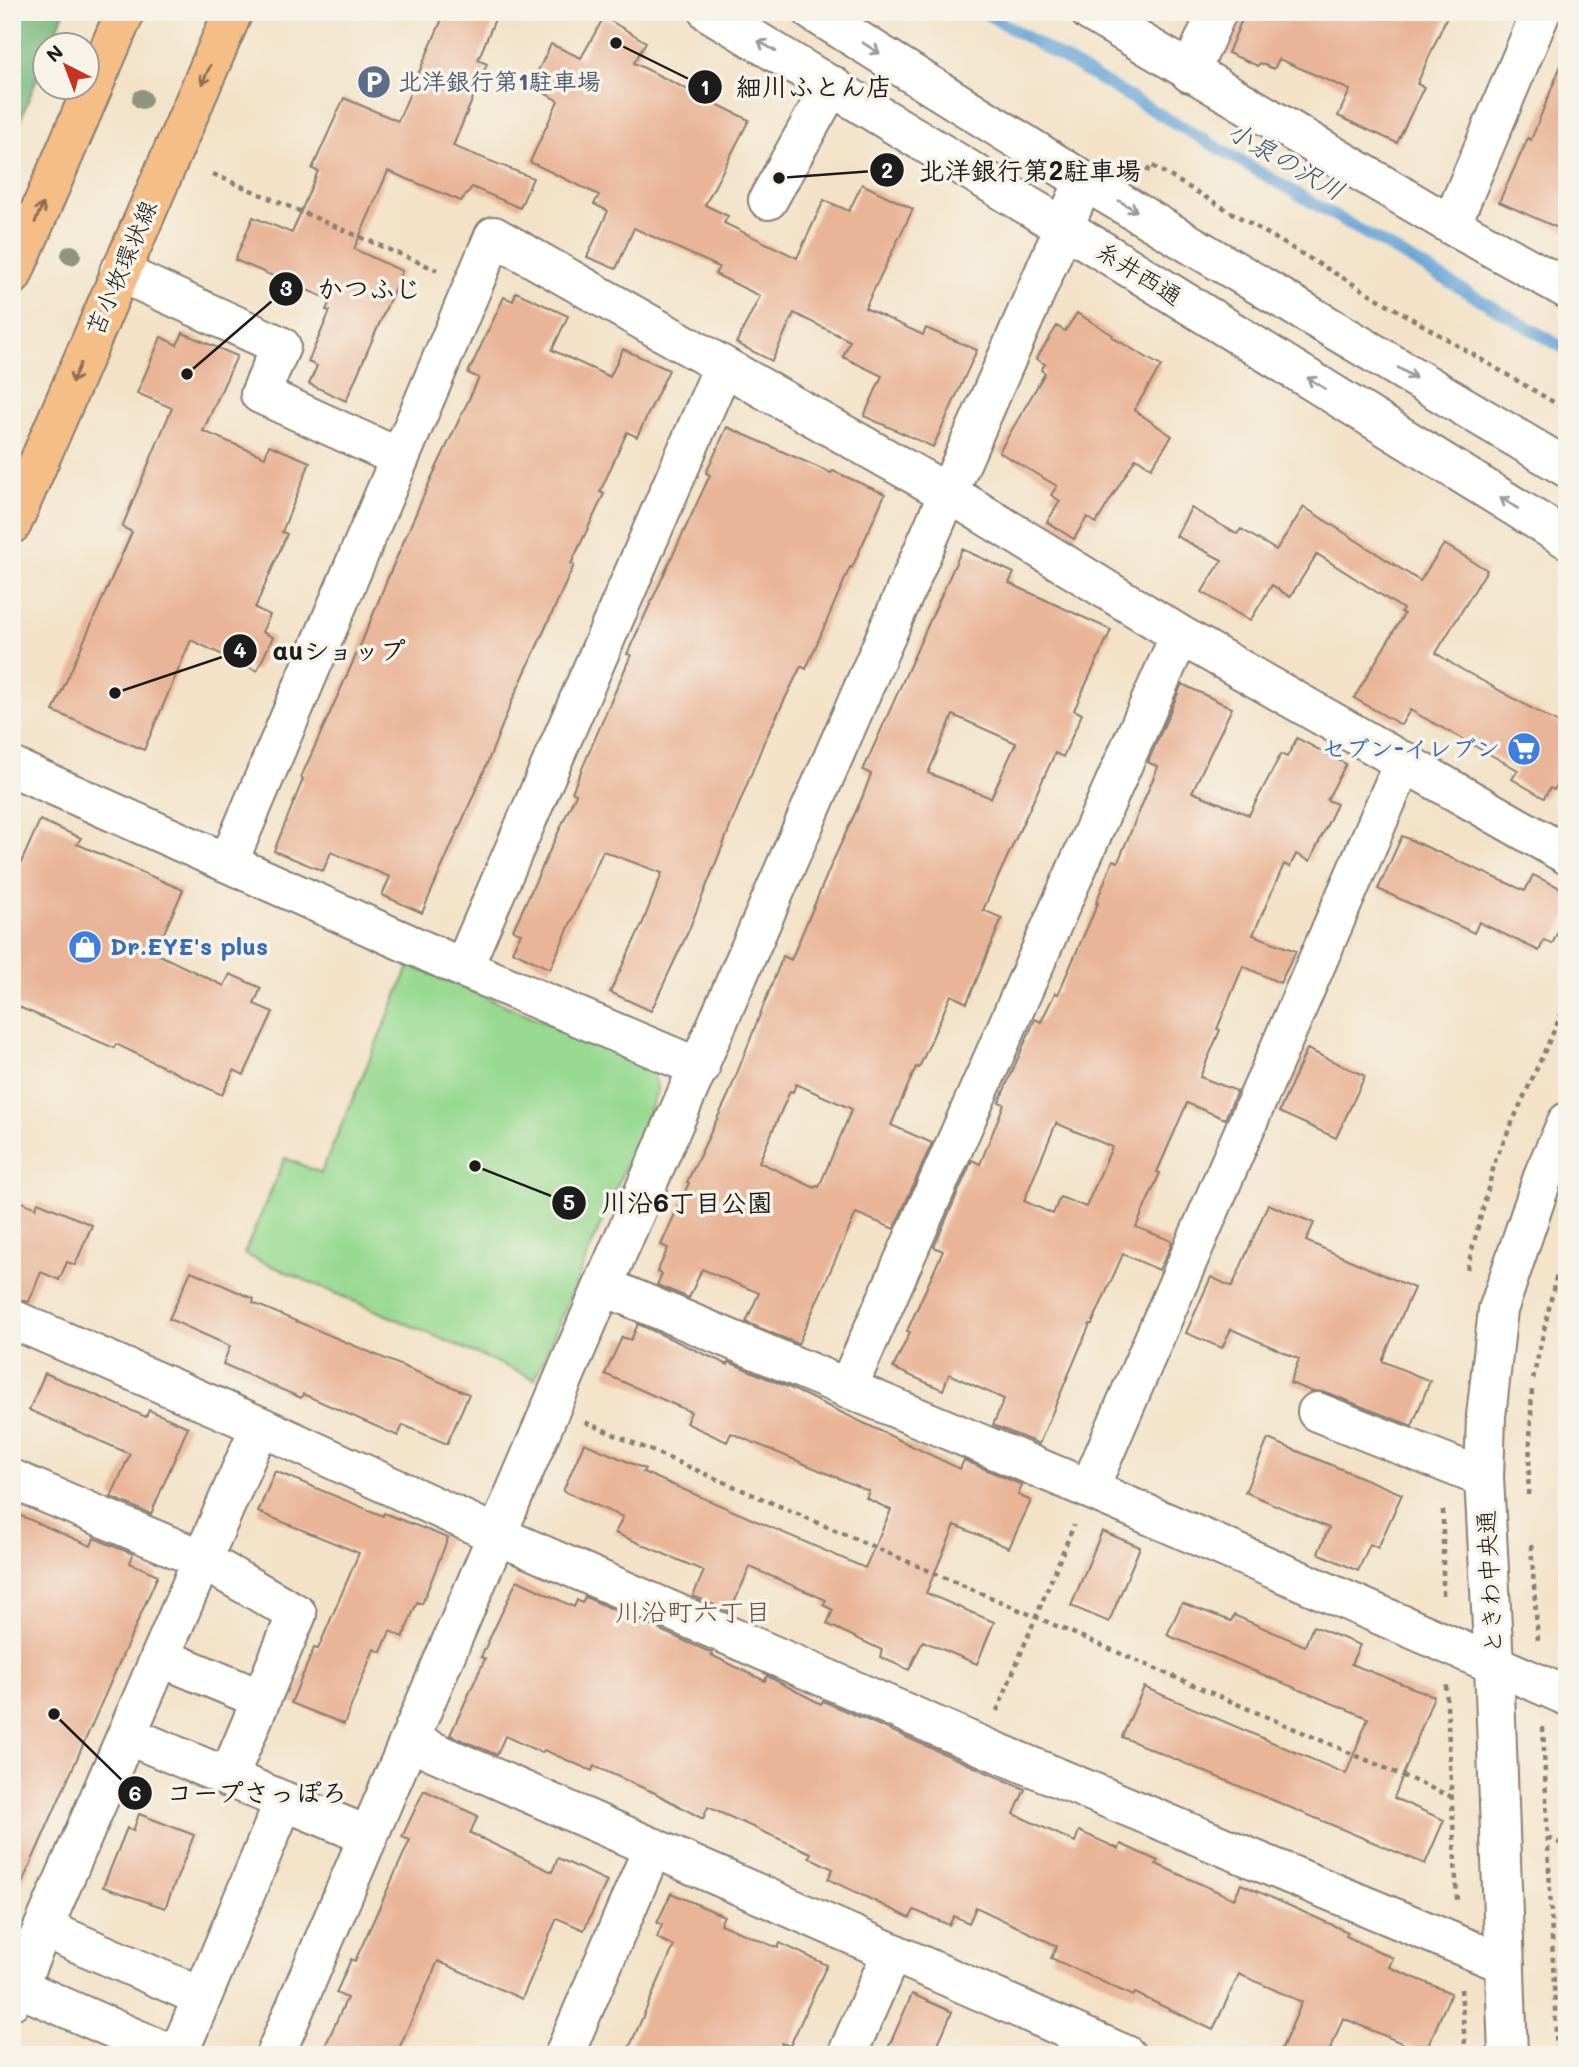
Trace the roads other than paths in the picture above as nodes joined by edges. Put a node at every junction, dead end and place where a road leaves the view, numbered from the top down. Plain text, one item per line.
1 (125, 12) edge
2 (233, 12) edge
3 (709, 12) edge
4 (813, 12) edge
5 (1090, 12) edge
6 (1217, 12) edge
7 (1541, 12) edge
8 (1190, 73) junction
9 (832, 85) junction
10 (1084, 181) junction
11 (768, 201) dead end
12 (1451, 225) junction
13 (1063, 228) junction
14 (119, 272) junction
15 (12, 276) edge
16 (1567, 289) edge
17 (723, 367) junction
18 (400, 458) junction
19 (1567, 468) edge
20 (949, 494) junction
21 (12, 524) edge
22 (1567, 539) edge
23 (1180, 635) junction
24 (1404, 761) junction
25 (12, 767) edge
26 (1567, 855) edge
27 (228, 863) junction
28 (463, 968) junction
29 (700, 1068) junction
30 (1567, 1122) edge
31 (603, 1286) junction
32 (16, 1332) edge
33 (847, 1389) junction
34 (1317, 1412) dead end
35 (260, 1426) junction
36 (1484, 1478) junction
37 (12, 1479) edge
38 (1089, 1489) junction
39 (497, 1535) junction
40 (201, 1559) junction
41 (160, 1657) junction
42 (1494, 1664) junction
43 (1567, 1696) edge
44 (261, 1699) junction
45 (127, 1735) junction
46 (410, 1741) junction
47 (228, 1778) junction
48 (284, 1801) junction
49 (369, 1836) junction
50 (653, 1847) junction
51 (43, 1928) junction
52 (892, 1952) junction
53 (1505, 1964) junction
54 (15, 1993) edge
55 (202, 1997) junction
56 (175, 2055) edge
57 (275, 2055) edge
58 (564, 2055) edge
59 (848, 2055) edge
60 (1126, 2055) edge
61 (1508, 2055) edge

15 -> 1 main road
2 -> 14 main road, 苫小牧環状線
9 -> 3 street, 糸井西通
4 -> 10 street
5 - 8 street
6 - 8 street
7 - 12 street
8 - 12 street
9 - 11 street
9 - 13 street, 糸井西通
10 - 13 street
10 -> 19 street
12 - 16 street
13 - 20 street
22 -> 13 street, 糸井西通
14 - 18 street
14 -> 21 main road, 苫小牧環状線
17 - 18 street
17 - 20 street
17 - 28 street
18 - 27 street
20 - 23 street
20 - 29 street
23 - 24 street
23 - 33 street
24 - 26 street
24 - 38 street
25 - 27 street
27 - 28 street
28 - 29 street
29 - 31 street
30 - 36 street, ときわ中央通
31 - 33 street
31 - 39 street
32 - 35 street
33 - 38 street
34 - 36 street
35 - 39 street
35 - 40 street
36 - 42 street, ときわ中央通
37 - 40 street
38 - 42 street
39 - 46 street
39 - 53 street
40 - 41 street
40 - 44 street
41 - 44 street
41 - 45 street
42 - 43 street
42 - 53 street, ときわ中央通
44 - 47 street
45 - 47 street
45 - 51 street
46 - 49 street
46 - 50 street
47 - 48 street
48 - 49 street
48 - 55 street
49 - 57 street
50 - 52 street
50 - 58 street
51 - 54 street
51 - 55 street
52 - 59 street
52 - 60 street
53 - 61 street, ときわ中央通
54 - 56 street
55 - 56 street

